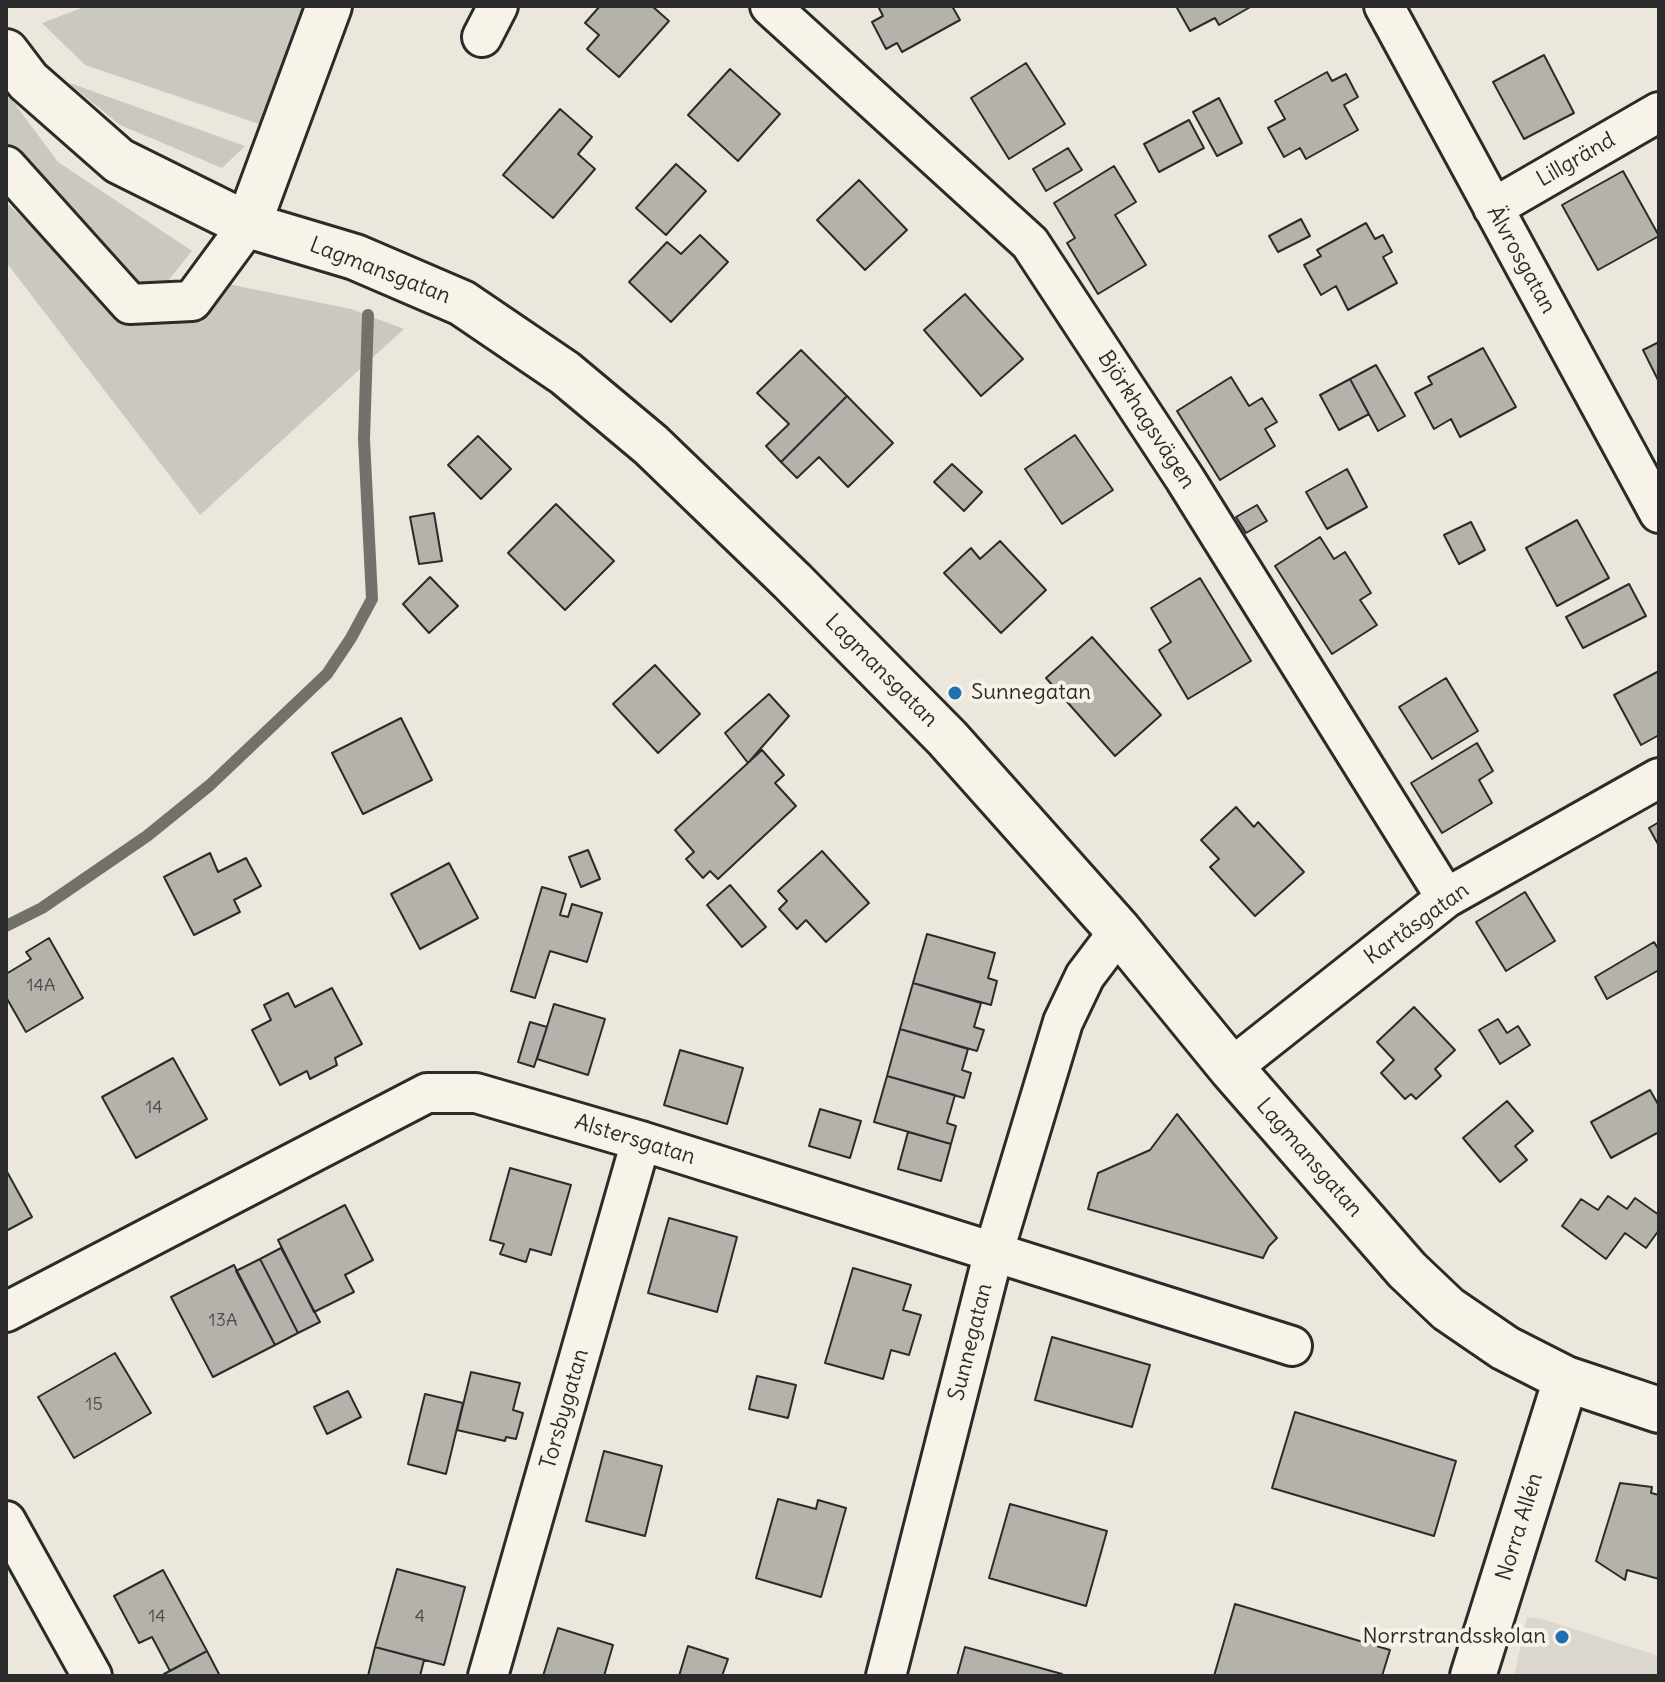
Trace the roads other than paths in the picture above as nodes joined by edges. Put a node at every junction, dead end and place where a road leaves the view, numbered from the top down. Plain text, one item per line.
1 (329, 6) edge
2 (770, 6) edge
3 (1384, 6) edge
4 (6, 52) edge
5 (1659, 112) edge
6 (6, 166) edge
7 (1493, 208) junction
8 (248, 225) junction
9 (1659, 513) edge
10 (1659, 778) edge
11 (1446, 898) junction
12 (1119, 931) junction
13 (1231, 1068) junction
14 (641, 1141) junction
15 (994, 1251) junction
16 (6, 1312) edge
17 (1292, 1346) dead end
18 (1566, 1379) junction
19 (1659, 1410) edge
20 (6, 1521) edge
21 (92, 1676) edge
22 (488, 1676) edge
23 (886, 1676) edge
24 (1473, 1676) edge

1 - 8 street
2 - 11 street, Björkhagsvägen
3 - 7 street, Älvrosgatan
4 - 8 street, Lagmansgatan
5 - 7 street, Lillgränd
6 - 8 street
7 - 9 street, Älvrosgatan
8 - 12 street, Lagmansgatan
10 - 11 street, Kartåsgatan
11 - 13 street, Kartåsgatan
12 - 13 street, Lagmansgatan
12 - 15 street, Sunnegatan
13 - 18 street, Lagmansgatan
14 - 15 street, Alstersgatan
14 - 16 street, Alstersgatan
14 - 22 street, Torsbygatan
15 - 17 street, Alstersgatan
15 - 23 street, Sunnegatan
18 - 19 street, Lagmansgatan
18 - 24 street, Norra Allén
20 - 21 street

